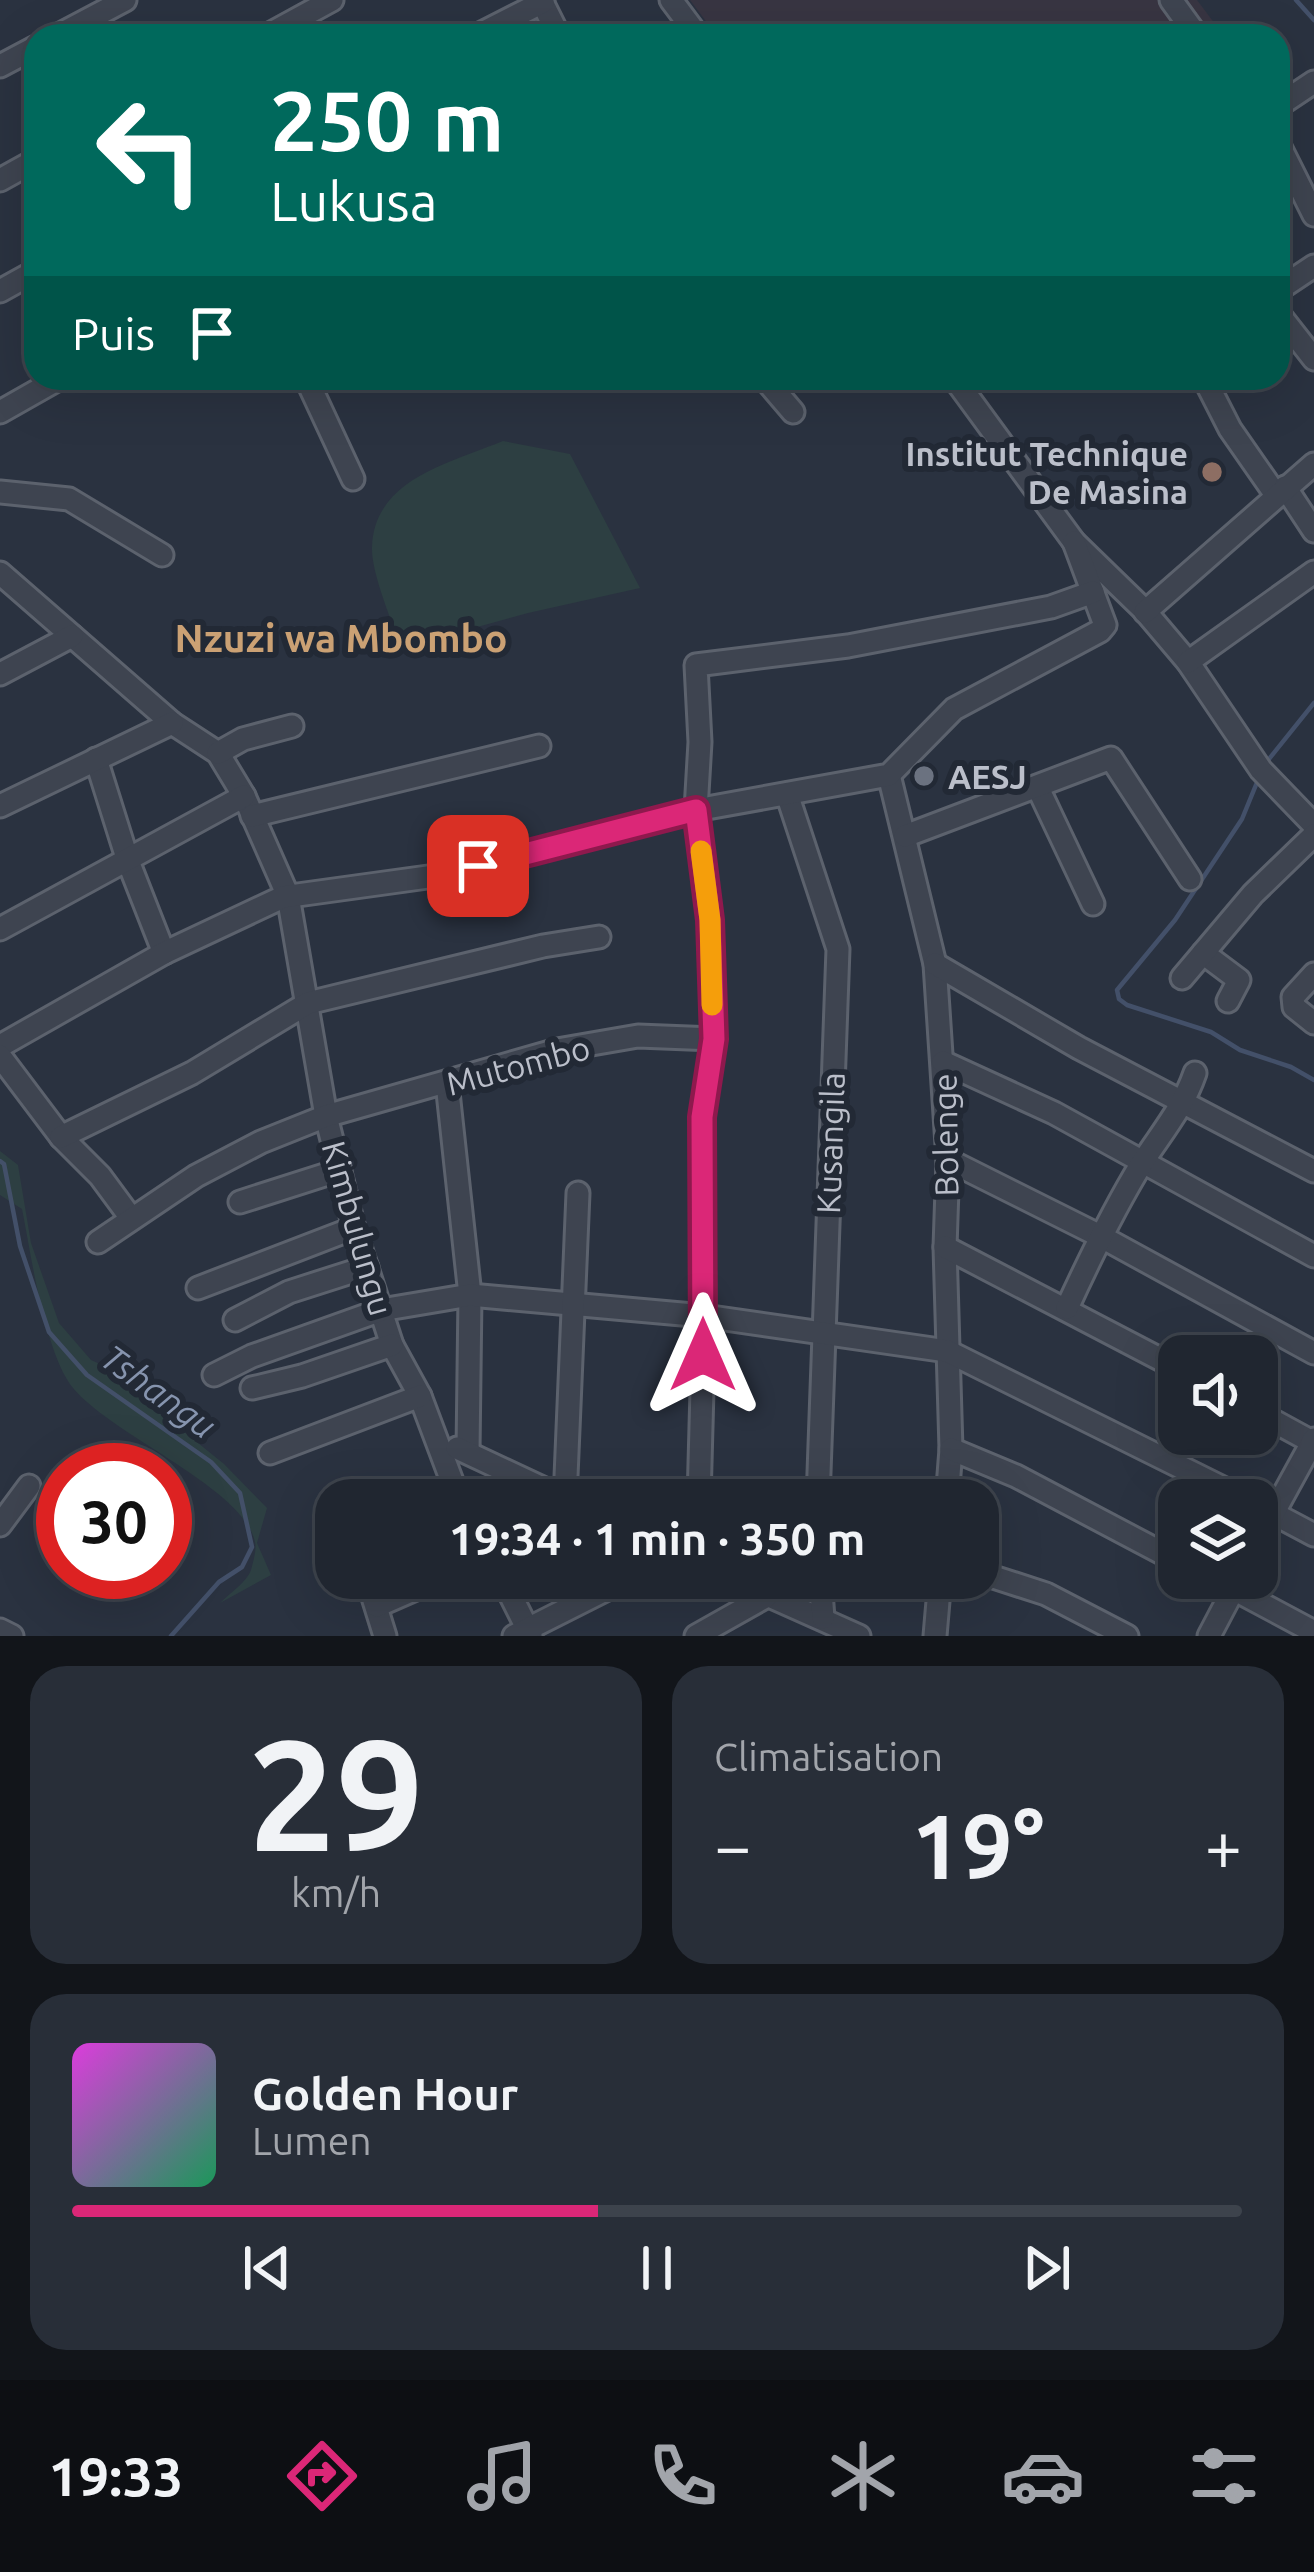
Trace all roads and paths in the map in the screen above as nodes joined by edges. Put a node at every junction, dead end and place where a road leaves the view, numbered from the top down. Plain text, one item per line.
1 (124, 0) edge
2 (332, 0) edge
3 (542, 1) edge
4 (79, 24) edge
5 (288, 24) edge
6 (499, 24) edge
7 (1290, 166) edge
8 (1314, 215) edge
9 (1290, 328) edge
10 (1314, 359) edge
11 (39, 390) edge
12 (312, 390) edge
13 (774, 390) edge
14 (963, 390) edge
15 (1210, 390) edge
16 (0, 412) edge
17 (793, 412) dead end
18 (1314, 464) edge
19 (353, 479) dead end
20 (1281, 491) junction
21 (0, 492) edge
22 (1314, 531) edge
23 (1074, 542) junction
24 (162, 555) dead end
25 (1314, 572) edge
26 (0, 573) edge
27 (1093, 592) junction
28 (1145, 612) junction
29 (72, 637) junction
30 (1188, 662) junction
31 (0, 674) edge
32 (172, 723) junction
33 (292, 726) dead end
34 (539, 746) dead end
35 (218, 753) junction
36 (96, 759) junction
37 (889, 776) junction
38 (1038, 788) junction
39 (788, 794) junction
40 (0, 806) edge
41 (248, 806) junction
42 (696, 810) junction
43 (1314, 825) edge
44 (905, 836) junction
45 (1314, 836) edge
46 (128, 861) junction
47 (1190, 879) dead end
48 (285, 897) junction
49 (1093, 904) dead end
50 (0, 928) edge
51 (599, 937) dead end
52 (164, 953) junction
53 (1203, 953) junction
54 (935, 964) junction
55 (1314, 974) edge
56 (1182, 979) dead end
57 (1228, 1001) dead end
58 (308, 1003) junction
59 (1314, 1023) edge
60 (714, 1039) junction
61 (0, 1046) edge
62 (0, 1056) edge
63 (944, 1062) junction
64 (1195, 1073) dead end
65 (447, 1083) junction
66 (1185, 1102) junction
67 (326, 1116) junction
68 (61, 1137) junction
69 (948, 1160) junction
70 (1143, 1162) junction
71 (340, 1170) junction
72 (1314, 1171) edge
73 (578, 1193) dead end
74 (240, 1202) dead end
75 (131, 1218) junction
76 (354, 1228) junction
77 (1100, 1236) junction
78 (98, 1242) dead end
79 (945, 1247) junction
80 (1314, 1256) edge
81 (368, 1267) junction
82 (198, 1288) dead end
83 (470, 1295) junction
84 (576, 1304) junction
85 (1067, 1308) junction
86 (381, 1310) junction
87 (704, 1316) junction
88 (235, 1320) dead end
89 (826, 1334) junction
90 (392, 1345) junction
91 (947, 1351) junction
92 (1314, 1353) edge
93 (1158, 1358) edge
94 (214, 1375) dead end
95 (252, 1388) dead end
96 (420, 1396) junction
97 (1278, 1423) edge
98 (1313, 1442) edge
99 (439, 1443) junction
100 (951, 1449) junction
101 (468, 1450) junction
102 (270, 1453) dead end
103 (451, 1479) edge
104 (525, 1479) edge
105 (567, 1479) edge
106 (700, 1479) edge
107 (819, 1479) edge
108 (949, 1479) edge
109 (1205, 1479) edge
110 (29, 1486) dead end
111 (1278, 1491) edge
112 (1278, 1516) edge
113 (0, 1525) edge
114 (1314, 1535) edge
115 (1158, 1551) edge
116 (999, 1579) edge
117 (374, 1599) edge
118 (393, 1599) edge
119 (510, 1599) edge
120 (590, 1599) edge
121 (762, 1599) edge
122 (775, 1599) edge
123 (822, 1599) edge
124 (938, 1599) edge
125 (1229, 1599) edge
126 (1261, 1599) edge
127 (377, 1606) junction
128 (823, 1618) junction
129 (0, 1630) edge
130 (1314, 1632) edge
131 (524, 1634) edge
132 (12, 1636) edge
133 (386, 1636) edge
134 (696, 1636) edge
135 (859, 1636) edge
136 (935, 1636) edge
137 (1127, 1636) edge
138 (1210, 1636) edge

1 - 4 street
2 - 5 street
3 - 6 street
7 - 8 street
9 - 10 street
11 - 16 street
12 - 19 street
13 - 17 street
14 - 23 street
15 - 20 street
18 - 20 street
20 - 22 street
20 - 28 street
21 - 24 street
23 - 27 street
23 - 28 street
25 - 30 street
26 - 29 street
27 - 37 street
27 - 42 street
28 - 30 street
29 - 31 street
29 - 32 street
30 - 43 street
32 - 35 street
32 - 36 street
33 - 35 street
34 - 41 street
35 - 41 street, Kimbulungu
36 - 40 street
36 - 46 street
37 - 39 street
37 - 44 street, Bolenge
38 - 44 street
38 - 47 street
38 - 49 street
39 - 42 street
39 - 89 street, Kusangila
41 - 46 street
41 - 48 street, Kimbulungu
42 - 48 street
42 - 60 street
44 - 54 street, Bolenge
45 - 53 street
46 - 50 street
46 - 52 street
48 - 52 street
48 - 58 street, Kimbulungu
51 - 58 street
52 - 61 street
53 - 56 street
53 - 57 street
54 - 63 street, Bolenge
54 - 66 street
55 - 59 street
58 - 67 street, Kimbulungu
58 - 68 street
60 - 65 street, Mutombo
60 - 87 street
62 - 68 street
63 - 69 street, Bolenge
63 - 70 street
64 - 66 street
65 - 67 street, Mutombo
65 - 83 street
66 - 70 street
66 - 72 street
67 - 71 street, Kimbulungu
67 - 75 street, Mutombo
68 - 75 street
69 - 77 street
69 - 79 street, Bolenge
70 - 77 street
70 - 80 street
71 - 74 street
71 - 76 street, Kimbulungu
73 - 84 street
75 - 78 street, Mutombo
76 - 81 street, Kimbulungu
76 - 82 street
77 - 85 street
77 - 92 street
79 - 85 street
79 - 91 street, Bolenge
81 - 86 street, Kimbulungu
81 - 88 street
83 - 84 street
83 - 86 street
83 - 101 street
84 - 87 street
84 - 105 street
85 - 93 street
86 - 90 street, Kimbulungu
86 - 94 street
87 - 89 street
87 - 106 street
89 - 91 street
89 - 107 street, Kusangila
90 - 95 street
90 - 96 street, Kimbulungu
91 - 100 street, Bolenge
91 - 109 street
96 - 99 street, Kimbulungu
96 - 102 street
97 - 98 street
98 - 111 street
99 - 101 street
99 - 103 street, Kimbulungu
100 - 108 street, Bolenge
100 - 115 street
101 - 104 street
110 - 113 street
112 - 114 street
116 - 137 street
117 - 127 street
118 - 127 street
119 - 131 street
120 - 131 street
121 - 134 street
122 - 128 street
123 - 128 street
124 - 136 street
125 - 138 street
126 - 130 street
127 - 133 street
128 - 135 street
129 - 132 street

